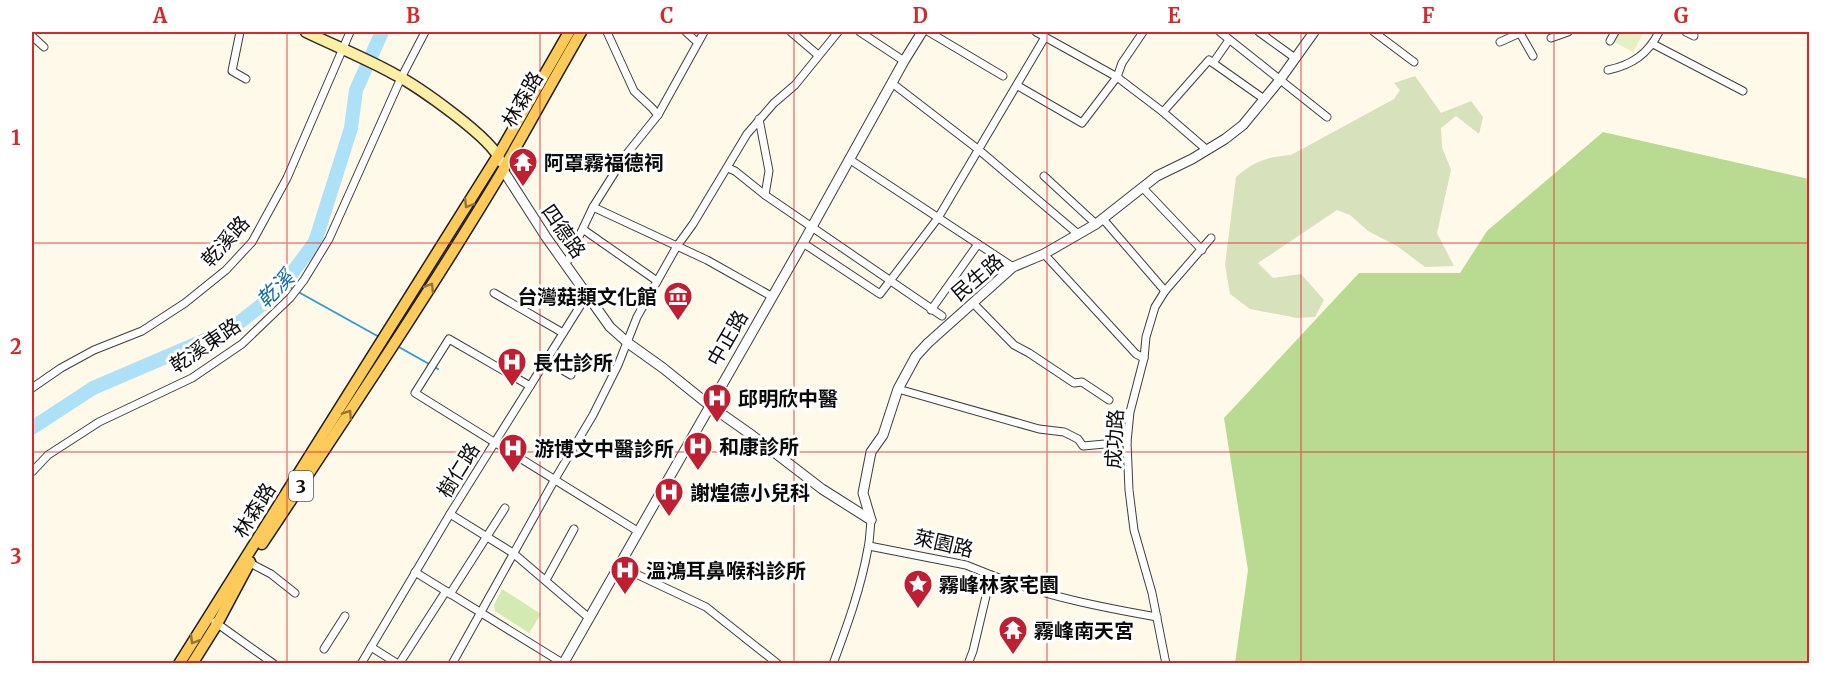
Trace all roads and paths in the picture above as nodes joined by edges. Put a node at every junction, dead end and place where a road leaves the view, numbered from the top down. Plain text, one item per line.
1 (240, 32) edge
2 (306, 32) edge
3 (350, 32) edge
4 (425, 32) edge
5 (569, 32) edge
6 (581, 32) edge
7 (607, 32) edge
8 (686, 32) edge
9 (704, 32) edge
10 (790, 32) edge
11 (838, 32) edge
12 (860, 32) edge
13 (922, 32) edge
14 (929, 32) edge
15 (1036, 32) edge
16 (1143, 32) edge
17 (1220, 32) edge
18 (1259, 32) edge
19 (1314, 32) edge
20 (1374, 32) edge
21 (1521, 32) edge
22 (1568, 32) edge
23 (1615, 32) edge
24 (1659, 32) edge
25 (1686, 32) edge
26 (32, 36) edge
27 (324, 36) edge
28 (1694, 36) dead end
29 (1045, 37) junction
30 (1551, 38) dead end
31 (1229, 40) junction
32 (1610, 41) dead end
33 (697, 42) junction
34 (1500, 42) dead end
35 (1653, 44) junction
36 (44, 46) dead end
37 (347, 51) junction
38 (818, 55) junction
39 (1533, 56) dead end
40 (1295, 58) junction
41 (904, 61) junction
42 (1414, 62) dead end
43 (1213, 63) junction
44 (1608, 70) dead end
45 (399, 76) junction
46 (1003, 76) dead end
47 (1117, 77) junction
48 (246, 79) dead end
49 (1280, 81) junction
50 (892, 83) junction
51 (1018, 86) junction
52 (1743, 91) dead end
53 (1264, 99) junction
54 (1163, 112) junction
55 (658, 116) junction
56 (1327, 117) dead end
57 (759, 119) junction
58 (979, 150) junction
59 (1207, 150) junction
60 (499, 154) junction
61 (849, 159) junction
62 (728, 168) junction
63 (503, 170) junction
64 (1044, 176) dead end
65 (1143, 188) junction
66 (765, 195) junction
67 (593, 207) junction
68 (938, 218) junction
69 (1100, 221) junction
70 (812, 225) junction
71 (584, 230) junction
72 (1078, 234) junction
73 (1211, 238) dead end
74 (803, 243) junction
75 (978, 244) junction
76 (677, 246) junction
77 (1202, 250) junction
78 (1044, 254) junction
79 (566, 264) junction
80 (1013, 267) junction
81 (891, 280) junction
82 (657, 281) junction
83 (1165, 291) junction
84 (494, 293) dead end
85 (587, 296) junction
86 (771, 296) junction
87 (973, 303) junction
88 (932, 310) junction
89 (942, 316) dead end
90 (563, 333) junction
91 (394, 334) junction
92 (628, 343) junction
93 (385, 348) junction
94 (1144, 358) junction
95 (546, 361) junction
96 (571, 375) dead end
97 (530, 386) junction
98 (32, 388) edge
99 (898, 389) junction
100 (1109, 400) dead end
101 (709, 405) junction
102 (495, 442) junction
103 (1127, 442) junction
104 (32, 472) edge
105 (555, 479) junction
106 (505, 508) dead end
107 (450, 514) junction
108 (871, 520) junction
109 (574, 530) dead end
110 (639, 532) junction
111 (487, 536) junction
112 (869, 546) junction
113 (513, 553) junction
114 (250, 563) junction
115 (619, 566) junction
116 (415, 572) junction
117 (991, 575) junction
118 (546, 580) junction
119 (448, 592) junction
120 (295, 593) dead end
121 (480, 613) junction
122 (345, 616) dead end
123 (1157, 617) junction
124 (589, 618) junction
125 (212, 621) junction
126 (371, 647) junction
127 (324, 649) dead end
128 (180, 663) edge
129 (192, 663) edge
130 (274, 663) edge
131 (361, 663) edge
132 (399, 663) edge
133 (452, 663) edge
134 (563, 663) edge
135 (778, 663) edge
136 (834, 663) edge
137 (968, 663) edge
138 (1166, 663) edge

1 - 48 street
2 - 27 main road
3 - 37 street, 乾溪路
4 - 45 street, 乾溪東路
5 - 60 main road, 林森路 / 3
6 - 63 main road, 林森路 / 3
7 - 55 street
8 - 33 street
9 - 33 street
10 - 38 street
11 - 38 street
12 - 41 street
13 - 41 street, 中正路
14 - 46 street
15 - 29 street
16 - 47 street
17 - 31 street
18 - 40 street
19 - 40 street, 民生路
20 - 42 street
21 - 34 street
21 - 39 street
22 - 30 street
23 - 32 street
24 - 35 street
25 - 28 street
26 - 36 street
27 - 37 main road
29 - 47 street
29 - 51 street
31 - 43 street
31 - 49 street
33 - 55 street
35 - 44 street
35 - 52 street
37 - 45 main road
37 - 98 street, 乾溪路
38 - 57 street
40 - 49 street, 民生路
41 - 50 street, 中正路
43 - 53 street
43 - 54 street
45 - 60 main road
45 - 104 street, 乾溪東路
47 - 51 street
47 - 54 street
49 - 53 street, 民生路
49 - 56 street
50 - 58 street
50 - 61 street, 中正路
51 - 58 street
53 - 59 street, 民生路
54 - 59 street
55 - 67 street
57 - 62 street
57 - 66 street
58 - 68 street
58 - 72 street
59 - 65 street, 民生路
60 - 63 main road, 四德路
60 -> 91 main road, 林森路 / 3
61 - 68 street
61 - 70 street, 中正路
62 - 66 street
62 - 76 street
63 - 79 street, 四德路
91 -> 63 main road, 林森路 / 3
64 - 69 street
65 - 69 street, 民生路
65 - 77 street
66 - 70 street
67 - 71 street
67 - 76 street
68 - 75 street
68 - 81 street
69 - 72 street, 民生路
69 - 83 street
70 - 74 street, 中正路
70 - 81 street
71 - 79 street
71 - 82 street
72 - 78 street, 民生路
73 - 77 street, 成功路
74 - 81 street
74 - 86 street, 中正路
75 - 80 street
75 - 88 street
76 - 82 street
76 - 86 street
77 - 83 street, 成功路
78 - 80 street, 民生路
78 - 94 street
79 - 85 street, 四德路
80 - 87 street, 民生路
81 - 88 street
82 - 92 street
83 - 94 street, 成功路
84 - 90 street
85 - 90 street, 樹仁路
85 - 92 street, 四德路
86 - 101 street, 中正路
87 - 99 street, 民生路
87 - 100 street
88 - 89 street
90 - 95 street, 樹仁路
91 - 93 main road, 3
92 - 101 street, 四德路
92 - 105 street
114 -> 93 main road, 林森路 / 3
93 - 125 main road, 林森路 / 3
94 - 103 street, 成功路
95 - 96 street
95 - 97 street, 樹仁路
97 - 102 street, 樹仁路
97 - 102 street
99 - 103 street
99 - 108 street, 民生路
101 - 108 street
101 - 110 street, 中正路
102 - 105 street
102 - 107 street, 樹仁路
103 - 123 street, 成功路
105 - 110 street
105 - 113 street
106 - 111 street
107 - 111 street
107 - 116 street, 樹仁路
108 - 112 street, 民生路
109 - 118 street
110 - 115 street, 中正路
111 - 113 street
111 - 119 street
112 - 117 street, 萊園路
112 - 136 street, 民生路
113 - 118 street
113 - 121 street
114 - 120 street
114 - 125 main road, 林森路 / 3
115 - 124 street, 中正路
115 - 135 street
116 - 119 street
116 - 126 street, 樹仁路
117 - 123 street
117 - 137 street, 萊園路
118 - 124 street
119 - 121 street
119 - 132 street
121 - 133 street
121 - 134 street
122 - 127 street
123 - 138 street, 成功路
124 - 134 street, 中正路
125 -> 128 main road, 林森路 / 3
125 - 129 main road, 林森路 / 3
125 - 130 street
126 - 131 street, 樹仁路
126 - 132 street

